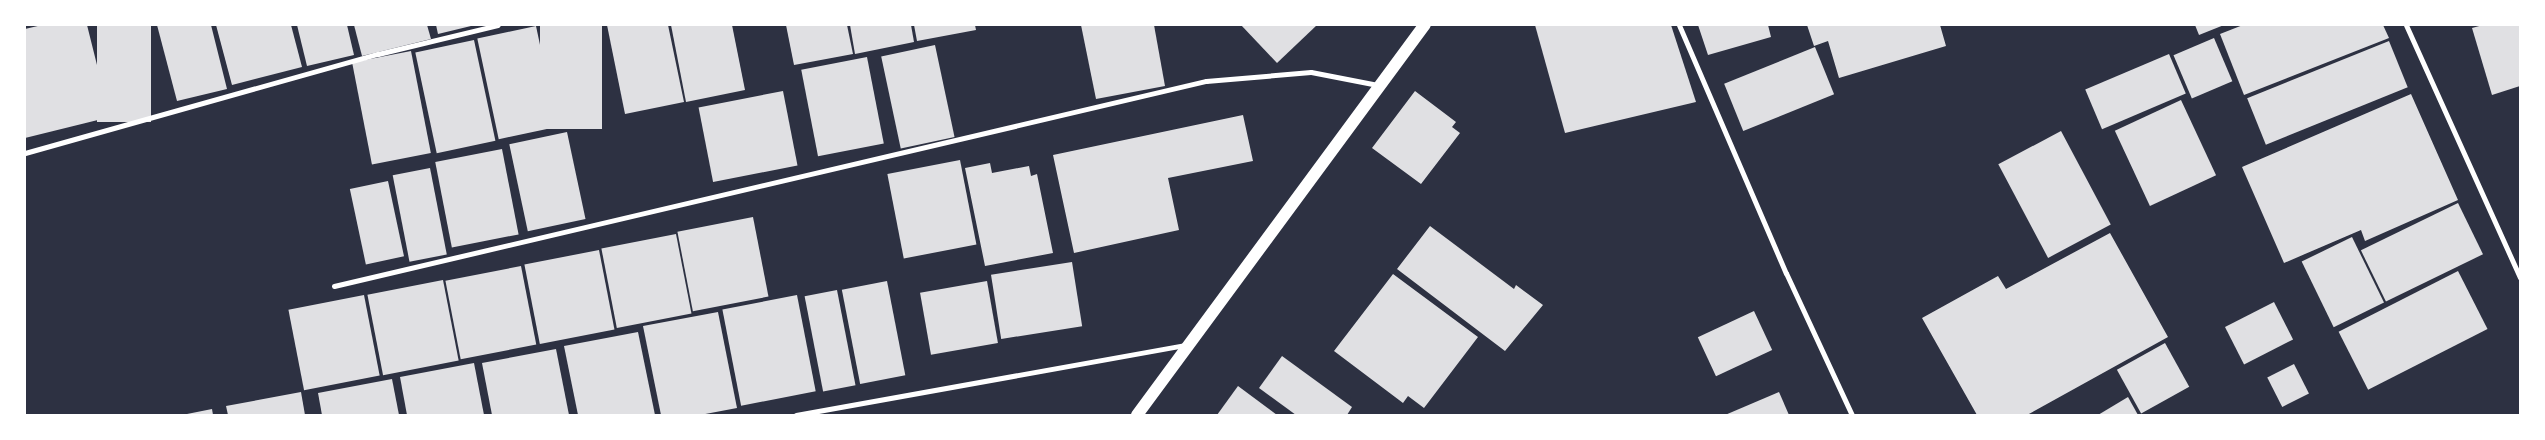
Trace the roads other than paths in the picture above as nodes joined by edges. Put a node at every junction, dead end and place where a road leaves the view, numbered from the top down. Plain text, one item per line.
1 (498, 25) edge
2 (1424, 25) edge
3 (1679, 25) edge
4 (2406, 25) edge
5 (1381, 86) junction
6 (25, 153) edge
7 (2520, 278) edge
8 (334, 286) dead end
9 (1189, 344) junction
10 (796, 415) edge
11 (1137, 415) edge
12 (1852, 415) edge

1 - 6 street
2 - 5 main road
3 - 12 street
4 - 7 street
5 - 8 street
5 - 9 main road
9 - 10 street
9 - 11 main road

